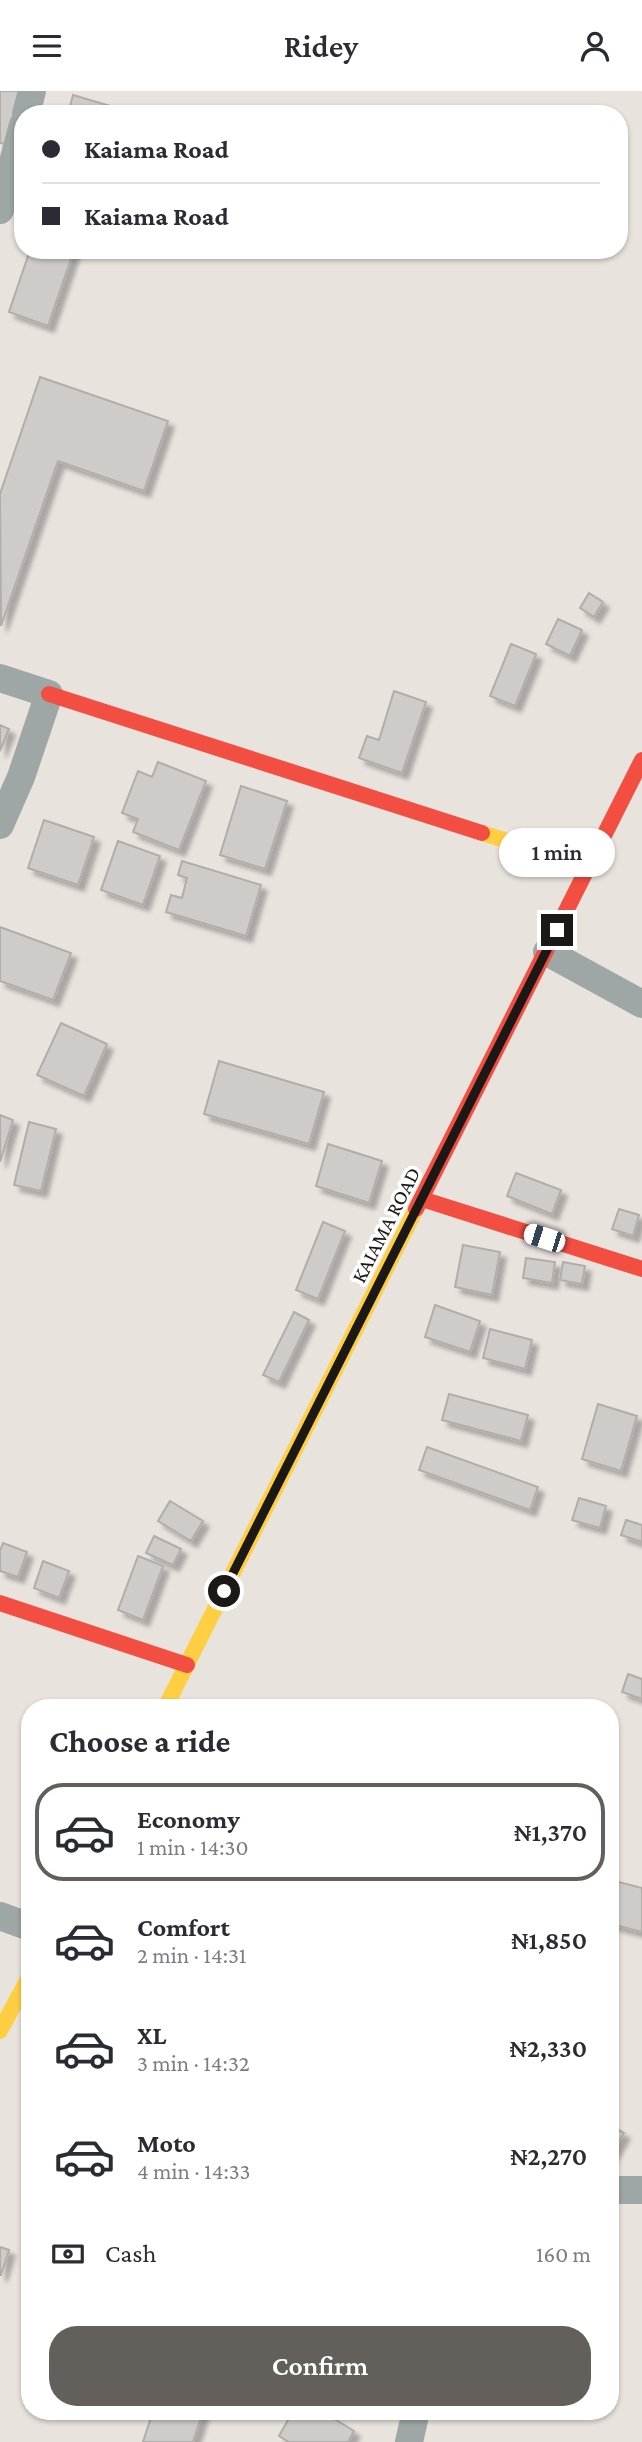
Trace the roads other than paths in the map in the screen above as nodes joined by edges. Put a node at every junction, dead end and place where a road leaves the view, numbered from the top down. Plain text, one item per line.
1 (14, 159) edge
2 (0, 211) edge
3 (0, 678) edge
4 (48, 694) junction
5 (642, 760) edge
6 (0, 825) edge
7 (589, 867) junction
8 (547, 952) junction
9 (642, 1004) edge
10 (422, 1199) junction
11 (642, 1269) edge
12 (0, 1603) edge
13 (187, 1665) junction
14 (170, 1699) edge
15 (21, 1992) edge
16 (0, 2031) edge
17 (416, 2420) edge
18 (417, 2441) edge

1 - 2 street
3 - 4 street
4 - 6 street
4 - 7 main road
5 - 7 main road, KAIAMA ROAD
7 - 8 main road, KAIAMA ROAD
8 - 9 street
8 - 10 main road, KAIAMA ROAD
10 - 11 main road
10 - 13 main road, KAIAMA ROAD
12 - 13 main road
13 - 14 main road, KAIAMA ROAD
15 - 16 main road
17 - 18 street

